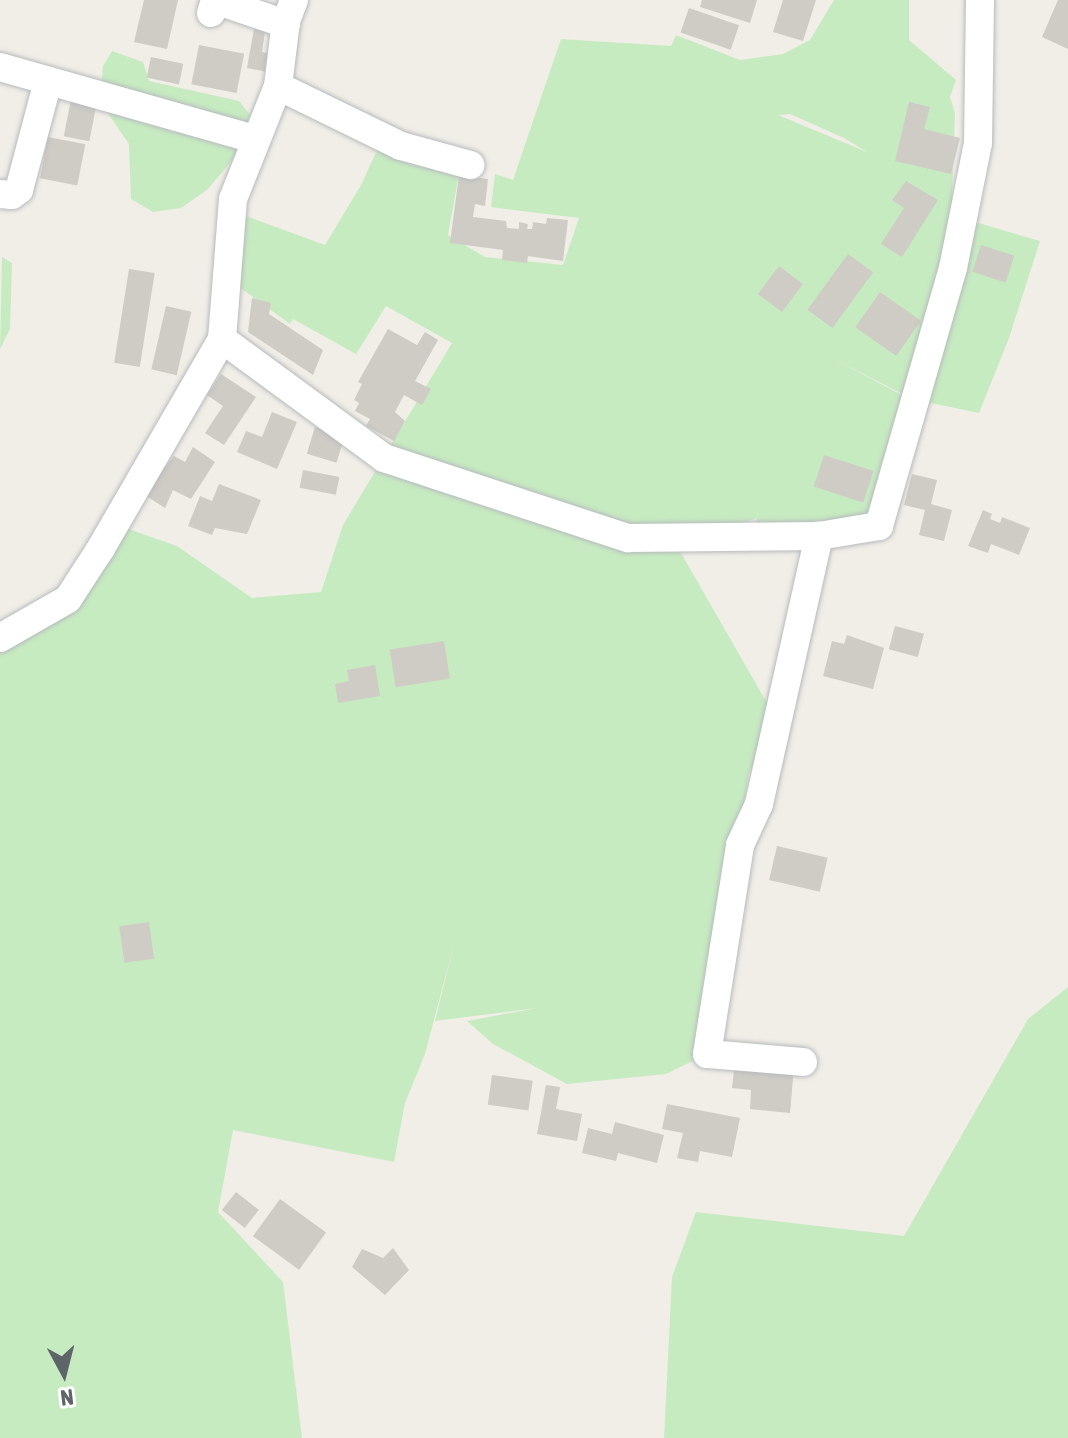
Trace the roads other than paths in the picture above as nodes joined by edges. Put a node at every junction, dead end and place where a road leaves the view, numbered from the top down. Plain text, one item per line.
1 (980, 0) edge
2 (290, 12) edge
3 (211, 13) dead end
4 (0, 67) edge
5 (48, 81) junction
6 (278, 86) junction
7 (255, 139) junction
8 (470, 165) dead end
9 (0, 194) edge
10 (222, 339) junction
11 (819, 536) junction
12 (0, 638) edge
13 (803, 1062) dead end

1 - 11 street
2 - 3 street
2 - 6 street
4 - 5 street
5 - 7 street
5 - 9 street
6 - 7 street
6 - 8 street
7 - 10 street
10 - 11 street
10 - 12 street
11 - 13 street

